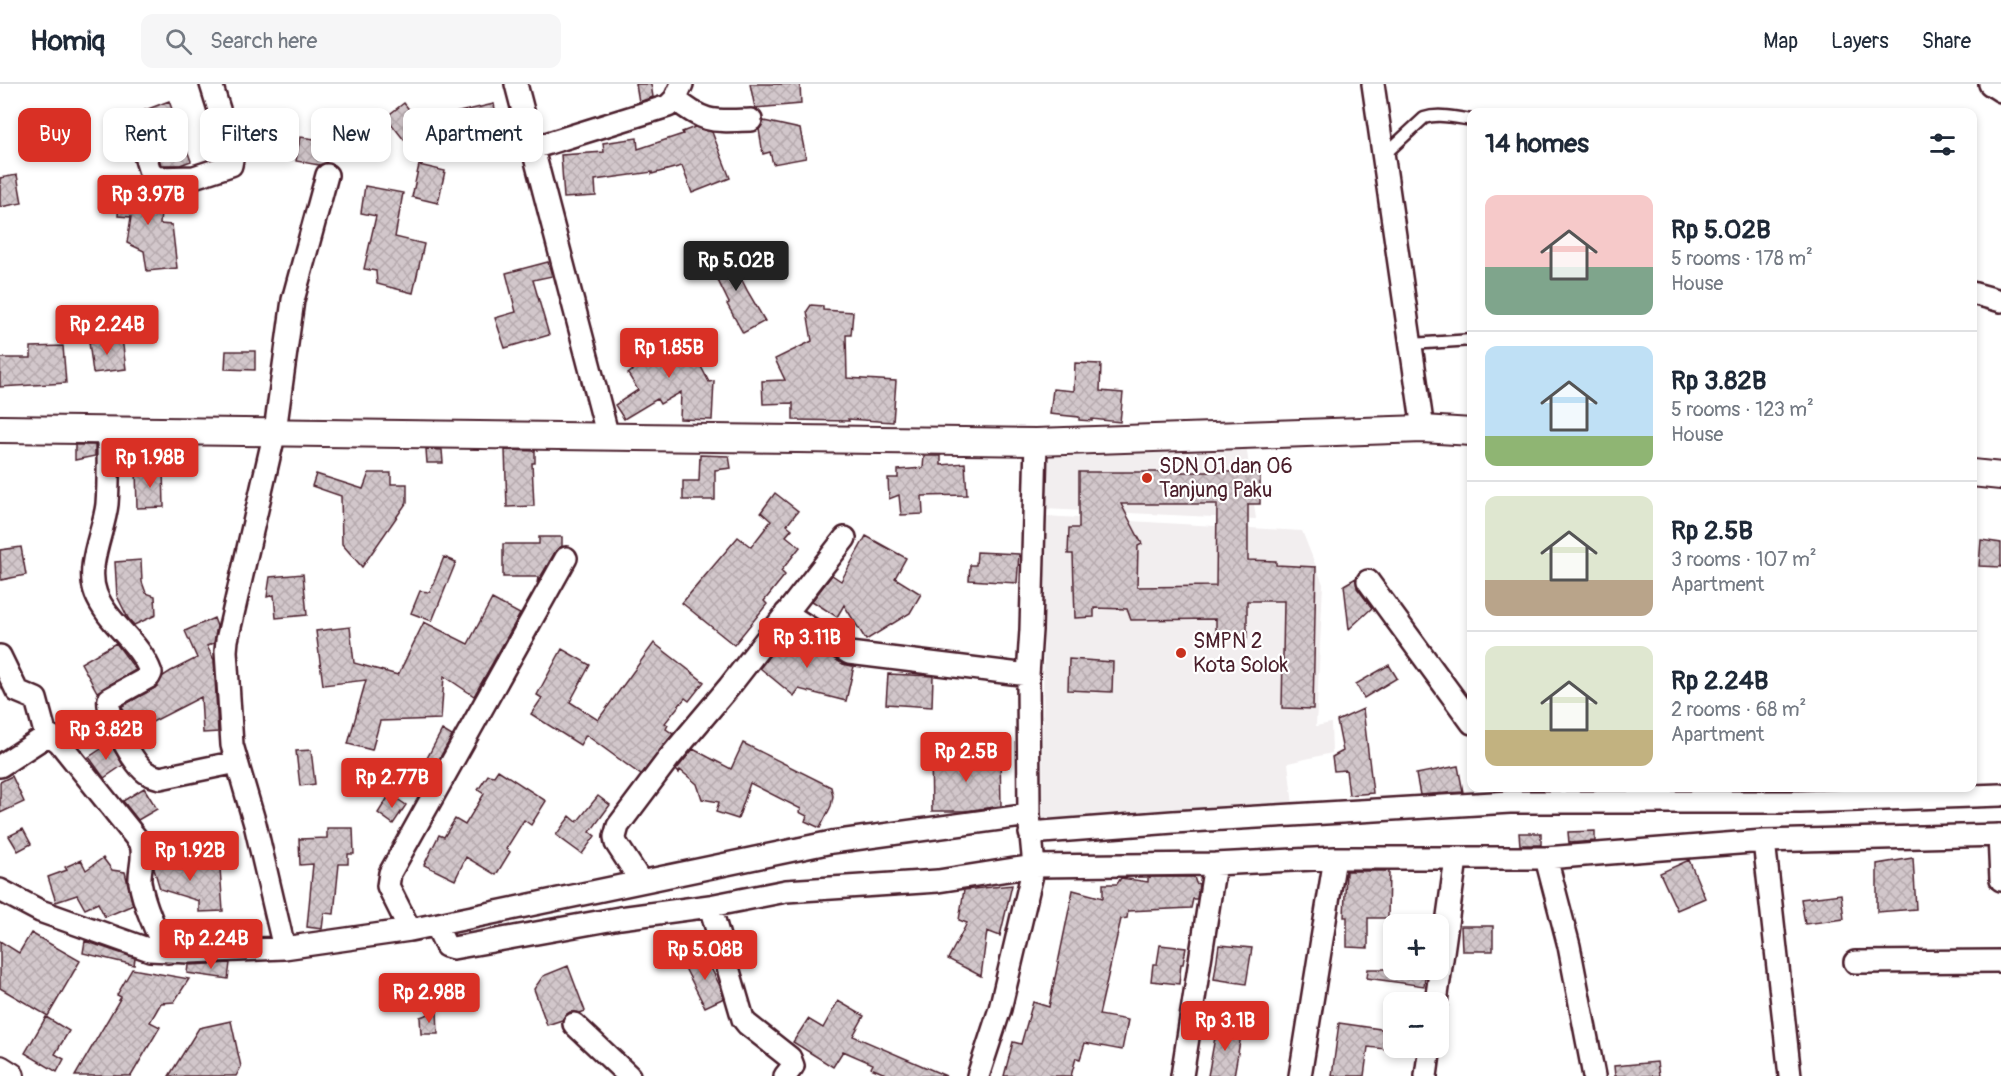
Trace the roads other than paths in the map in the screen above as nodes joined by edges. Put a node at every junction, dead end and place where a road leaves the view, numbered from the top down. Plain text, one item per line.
1 (211, 84) edge
2 (516, 84) edge
3 (1373, 84) edge
4 (1990, 84) edge
5 (2001, 91) edge
6 (679, 92) edge
7 (522, 108) edge
8 (1467, 119) edge
9 (751, 120) dead end
10 (543, 145) edge
11 (1383, 156) junction
12 (147, 162) edge
13 (536, 162) edge
14 (327, 175) dead end
15 (1977, 294) edge
16 (2001, 301) edge
17 (1467, 340) edge
18 (1411, 344) junction
19 (0, 429) edge
20 (1423, 429) junction
21 (108, 430) junction
22 (275, 431) junction
23 (1467, 432) edge
24 (608, 436) junction
25 (1036, 442) junction
26 (1977, 474) edge
27 (2001, 476) edge
28 (845, 538) dead end
29 (566, 558) dead end
30 (1368, 581) dead end
31 (786, 613) junction
32 (0, 656) edge
33 (1028, 675) junction
34 (1467, 716) edge
35 (46, 736) junction
36 (237, 762) junction
37 (0, 766) edge
38 (1800, 794) edge
39 (1509, 795) edge
40 (2001, 795) edge
41 (1029, 824) junction
42 (2000, 835) edge
43 (1764, 841) junction
44 (1335, 858) junction
45 (1546, 858) junction
46 (1456, 859) junction
47 (1215, 864) junction
48 (1034, 866) junction
49 (640, 880) junction
50 (2001, 880) edge
51 (0, 890) edge
52 (710, 906) junction
53 (436, 925) junction
54 (410, 930) junction
55 (284, 948) junction
56 (168, 952) junction
57 (1855, 962) dead end
58 (2001, 962) edge
59 (1437, 992) edge
60 (574, 1024) dead end
61 (1428, 1058) edge
62 (0, 1069) edge
63 (11, 1076) edge
64 (629, 1076) edge
65 (785, 1076) edge
66 (978, 1076) edge
67 (1182, 1076) edge
68 (1300, 1076) edge
69 (1426, 1076) edge
70 (1594, 1076) edge
71 (1790, 1076) edge

1 - 12 street
2 - 7 street
3 - 11 street
4 - 5 street
6 - 9 street
6 - 10 street
8 - 11 lane
11 - 18 street
13 - 24 street
14 - 22 street
15 - 16 street
17 - 18 lane
18 - 20 street
19 - 21 street
20 - 23 street
20 - 25 street
21 - 22 street
21 - 36 street
22 - 24 street
22 - 36 street
24 - 25 street
25 - 33 street
26 - 27 street
28 - 31 street
29 - 54 street
30 - 34 street
31 - 33 street
31 - 49 street
32 - 35 street
33 - 41 street
35 - 37 street
35 - 56 street
36 - 55 street
38 - 39 street
38 - 40 street
39 - 41 street
41 - 48 street
41 - 49 street
42 - 43 street
42 - 50 street
43 - 45 street
43 - 71 street
44 - 46 street
44 - 47 street
44 - 68 street
45 - 46 street
45 - 70 street
46 - 59 street
47 - 48 street
47 - 67 street
48 - 52 street
48 - 66 street
49 - 53 street
51 - 56 street
52 - 53 street
52 - 65 street
53 - 54 street
54 - 55 street
55 - 56 street
57 - 58 street
60 - 64 street
61 - 69 street
62 - 63 street

